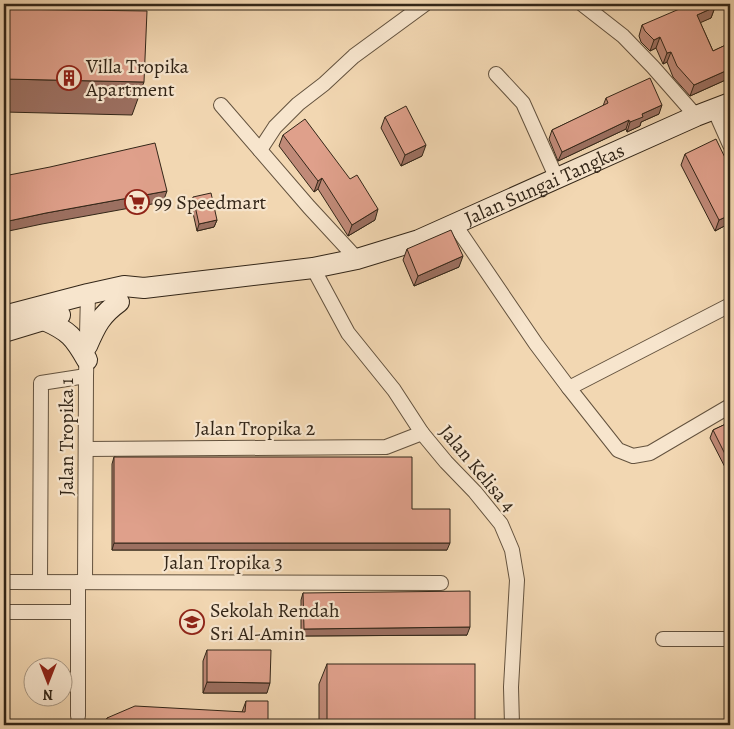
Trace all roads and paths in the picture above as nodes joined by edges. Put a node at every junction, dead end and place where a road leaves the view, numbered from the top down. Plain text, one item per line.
1 (425, 4) edge
2 (582, 4) edge
3 (496, 74) dead end
4 (221, 105) dead end
5 (713, 109) edge
6 (730, 145) edge
7 (260, 150) junction
8 (558, 179) junction
9 (455, 225) junction
10 (351, 261) junction
11 (313, 268) junction
12 (144, 288) junction
13 (88, 301) junction
14 (119, 302) junction
15 (730, 305) edge
16 (4, 316) edge
17 (44, 320) junction
18 (4, 332) edge
19 (87, 361) junction
20 (569, 388) junction
21 (730, 406) edge
22 (422, 433) junction
23 (86, 449) junction
24 (4, 582) edge
25 (40, 582) junction
26 (82, 582) junction
27 (441, 583) dead end
28 (4, 612) edge
29 (78, 612) junction
30 (663, 639) dead end
31 (730, 639) edge
32 (78, 716) dead end
33 (512, 725) edge

1 - 7 street
2 - 5 street
3 - 8 street
4 - 7 street
5 - 6 street
5 - 8 street, Jalan Sungai Tangkas
7 - 10 street
8 - 9 street, Jalan Sungai Tangkas
9 - 10 street, Jalan Sungai Tangkas
9 - 20 street
10 - 11 street, Jalan Sungai Tangkas
11 - 12 street, Jalan Sungai Tangkas
11 - 22 street, Jalan Kelisa 4
12 - 13 street
12 - 14 street
13 - 14 street
13 - 16 street
13 - 17 street
13 - 19 street, Jalan Tropika 1
14 - 19 street
15 - 20 street
17 - 18 street
17 - 19 street
19 - 23 street, Jalan Tropika 1
19 - 25 street
20 - 21 street
22 - 23 street, Jalan Tropika 2
22 - 33 street, Jalan Kelisa 4
23 - 26 street, Jalan Tropika 1
24 - 25 street, Jalan Tropika 3
25 - 26 street, Jalan Tropika 3
26 - 27 street, Jalan Tropika 3
26 - 29 street, Jalan Tropika 1
28 - 29 street
29 - 32 street, Jalan Tropika 1
30 - 31 street

